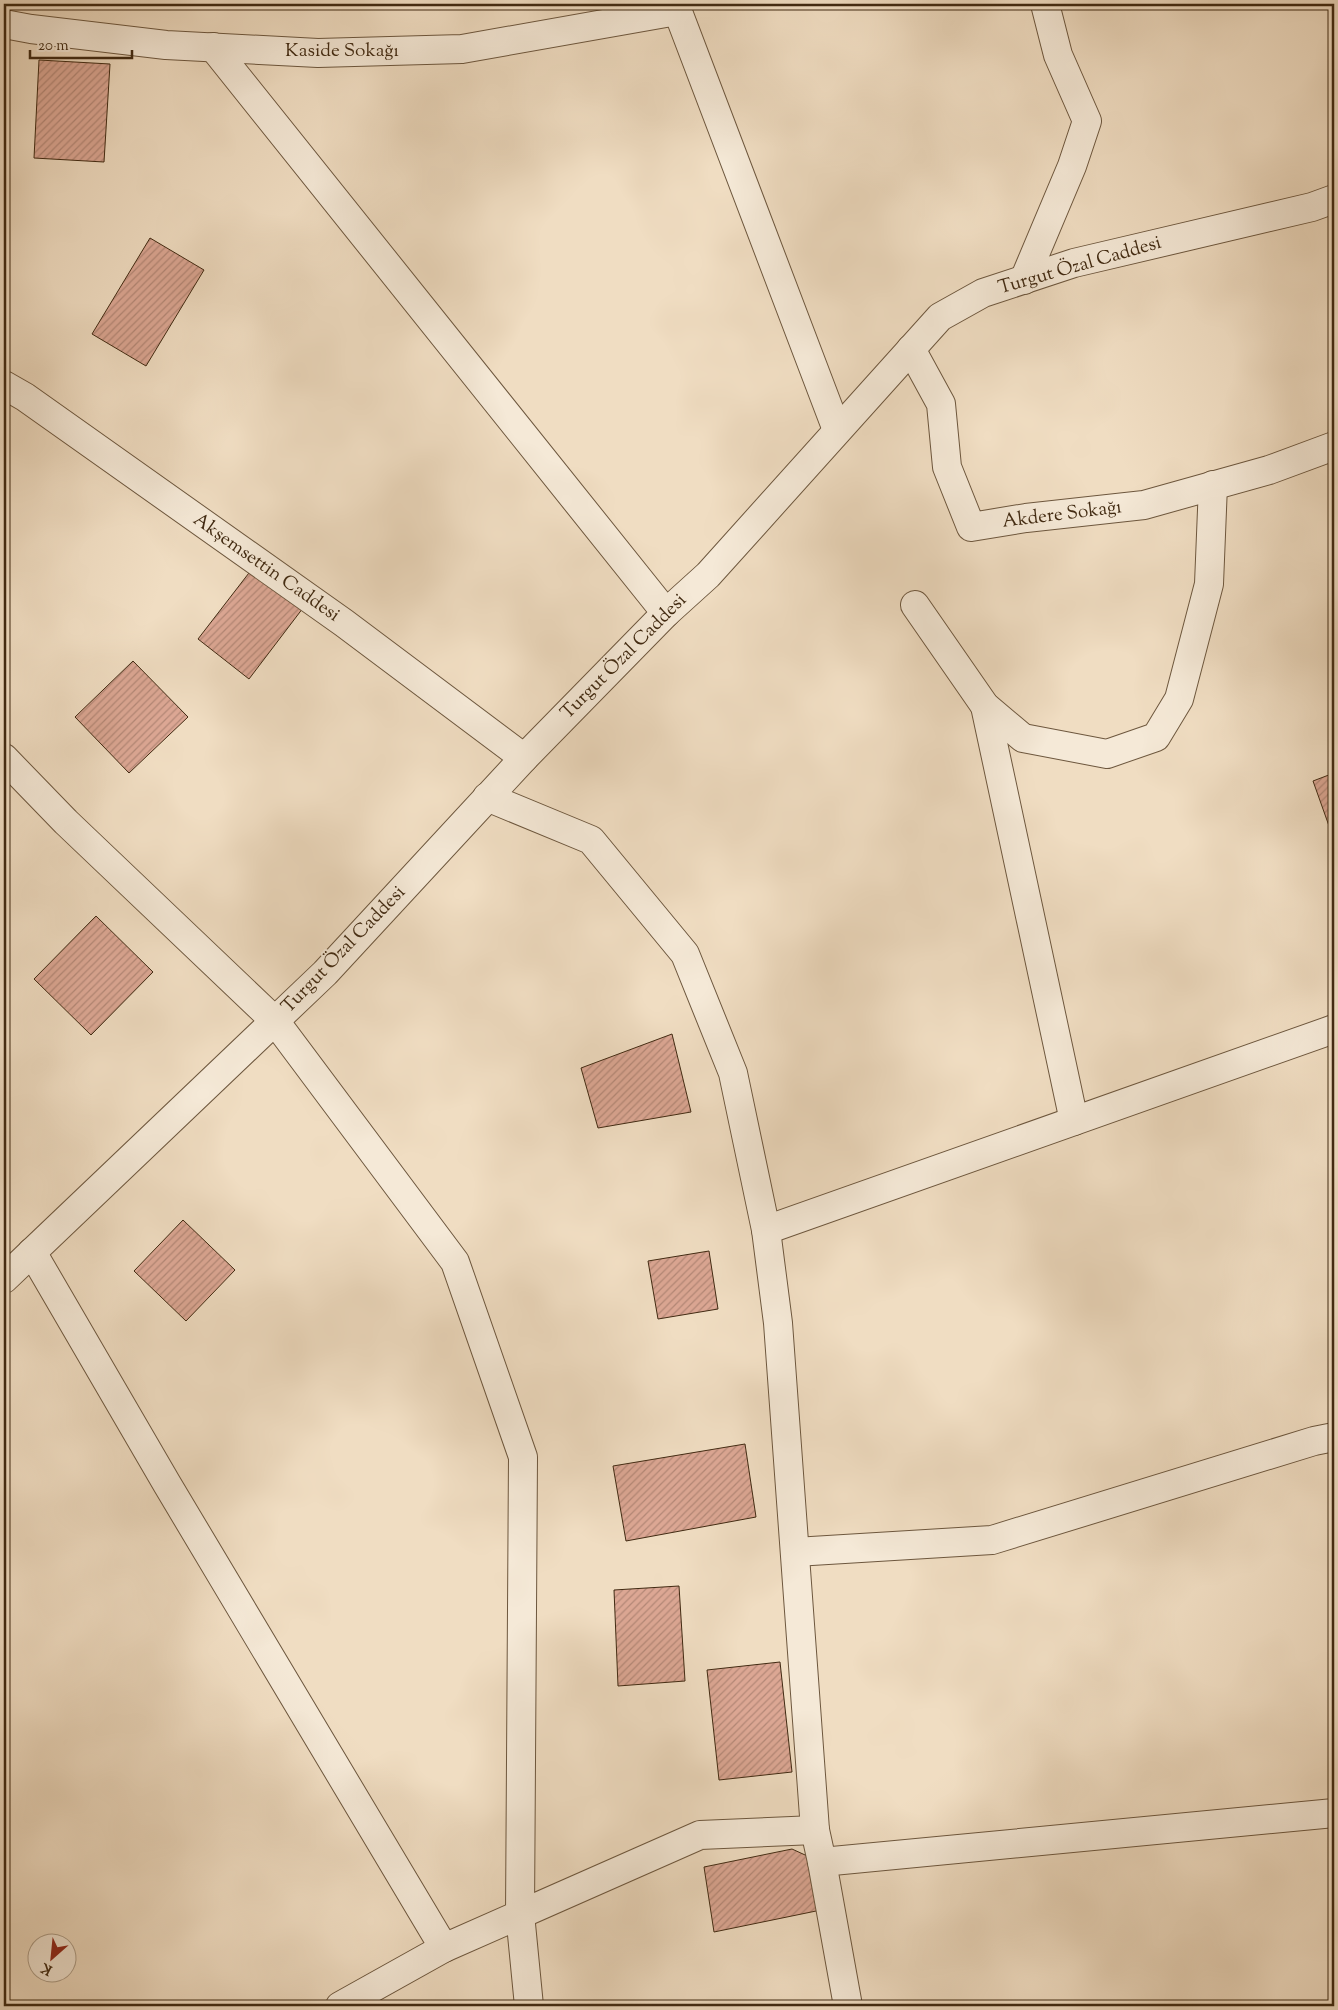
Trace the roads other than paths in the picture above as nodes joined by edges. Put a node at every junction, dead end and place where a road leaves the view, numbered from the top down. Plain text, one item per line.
1 (1045, 4) edge
2 (676, 7) edge
3 (4, 24) edge
4 (213, 47) junction
5 (1334, 199) edge
6 (1024, 280) junction
7 (911, 349) junction
8 (4, 384) edge
9 (837, 430) junction
10 (1334, 446) edge
11 (1213, 486) junction
12 (915, 605) dead end
13 (666, 613) junction
14 (985, 706) junction
15 (4, 758) edge
16 (524, 758) junction
17 (487, 797) junction
18 (274, 1021) junction
19 (1334, 1029) edge
20 (1074, 1121) junction
21 (766, 1230) junction
22 (32, 1252) junction
23 (4, 1279) edge
24 (1334, 1438) edge
25 (795, 1552) junction
26 (1334, 1813) edge
27 (815, 1830) junction
28 (822, 1862) junction
29 (520, 1914) junction
30 (444, 1948) junction
31 (340, 2006) edge
32 (529, 2006) edge
33 (848, 2006) edge

1 - 6 street
2 - 4 street, Kaside Sokağı
2 - 9 street
3 - 4 street, Kaside Sokağı
4 - 13 street
5 - 6 street, Turgut Özal Caddesi
6 - 7 street, Turgut Özal Caddesi
7 - 9 street, Turgut Özal Caddesi
7 - 11 street, Akdere Sokağı
8 - 16 street, Akşemsettin Caddesi
9 - 13 street, Turgut Özal Caddesi
10 - 11 street, Akdere Sokağı
11 - 14 street
12 - 14 street
13 - 16 street, Turgut Özal Caddesi
14 - 20 street
15 - 18 street
16 - 17 street, Turgut Özal Caddesi
17 - 18 street, Turgut Özal Caddesi
17 - 21 street
18 - 22 street, Turgut Özal Caddesi
18 - 29 street
19 - 20 street
20 - 21 street
21 - 25 street
22 - 23 street, Turgut Özal Caddesi
22 - 30 street
24 - 25 street
25 - 27 street
26 - 28 street
27 - 28 street
27 - 29 street
28 - 33 street
29 - 30 street
29 - 32 street
30 - 31 street

